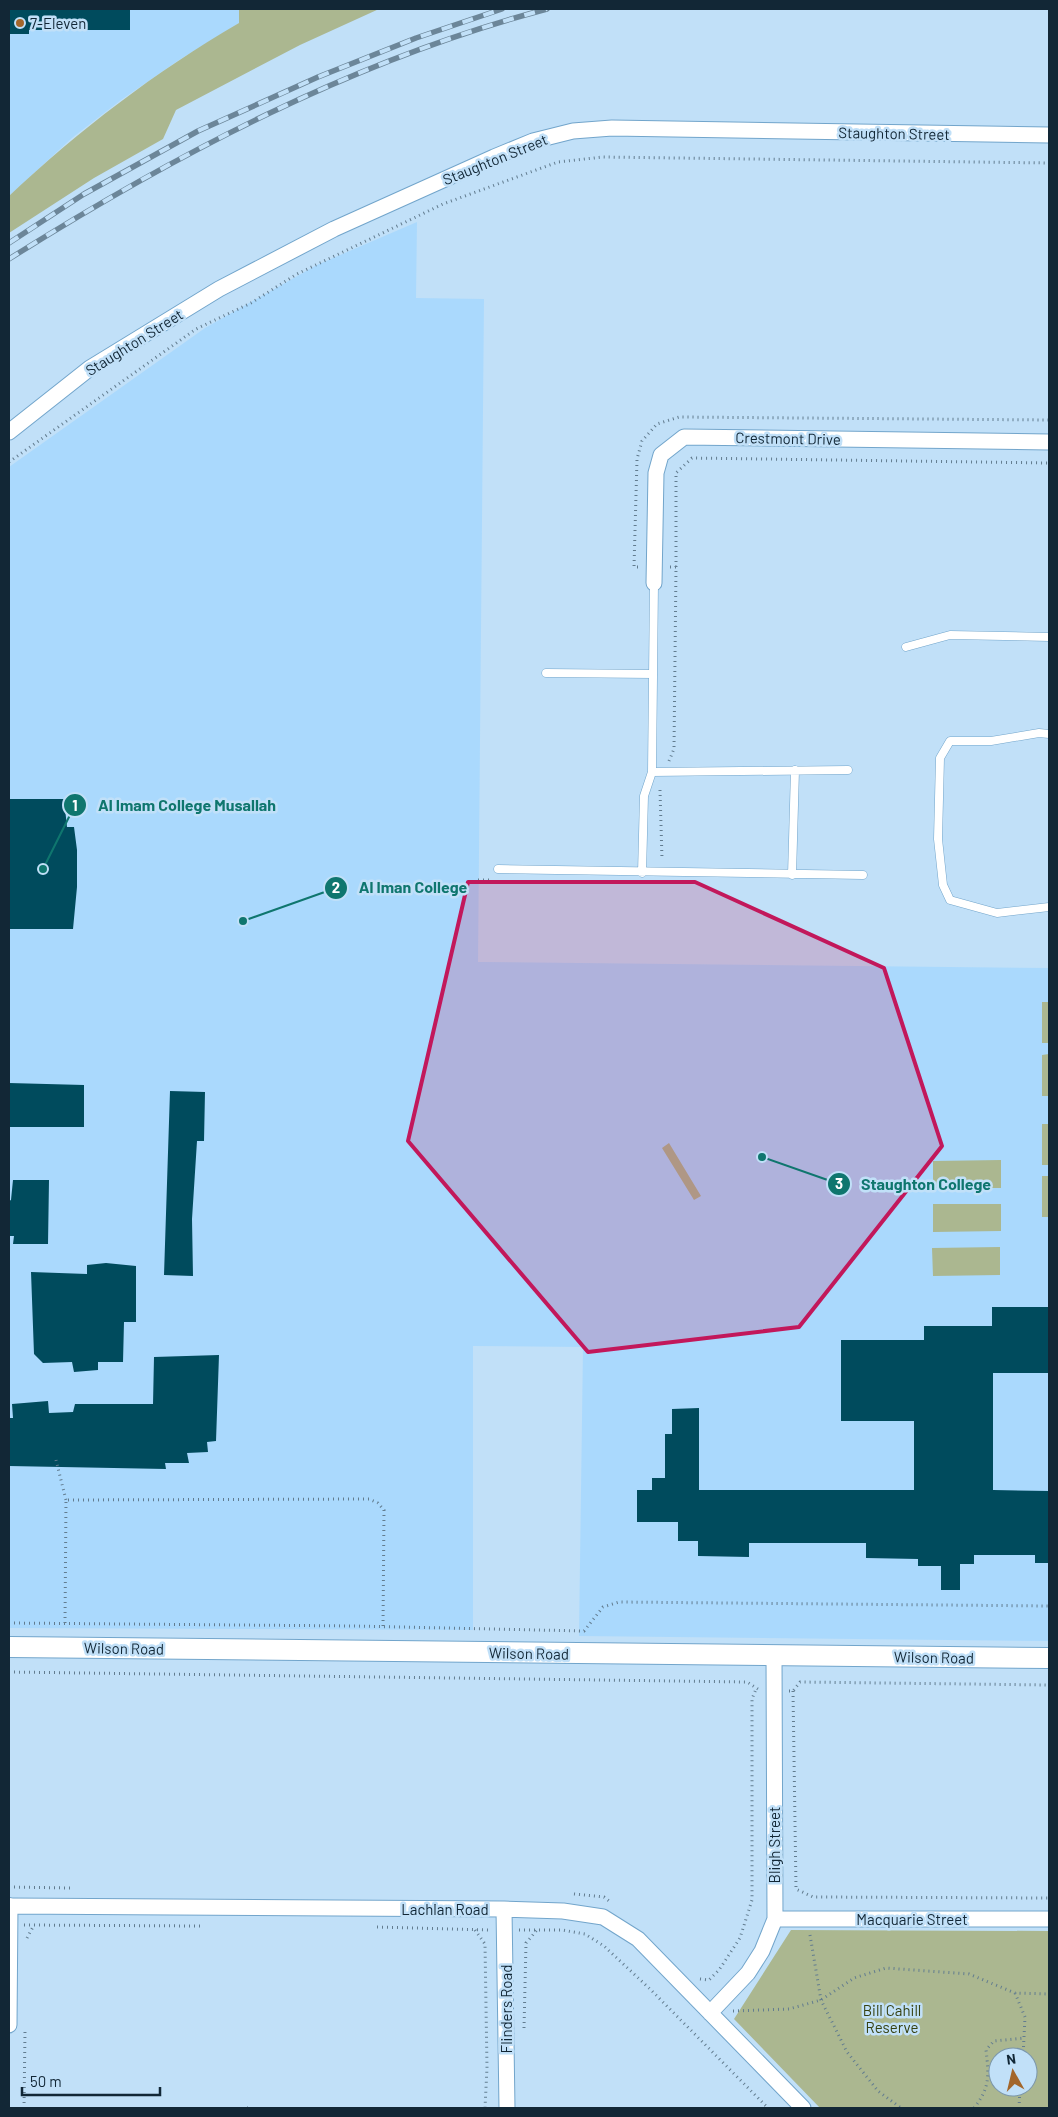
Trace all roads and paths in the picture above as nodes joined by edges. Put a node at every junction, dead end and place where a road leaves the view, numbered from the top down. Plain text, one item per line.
1 (1049, 135) edge
2 (1049, 163) edge
3 (9, 432) edge
4 (1049, 442) edge
5 (9, 462) edge
6 (1049, 463) edge
7 (634, 567) dead end
8 (654, 567) junction
9 (676, 567) junction
10 (654, 583) joint
11 (1049, 637) edge
12 (906, 647) dead end
13 (546, 673) dead end
14 (653, 674) junction
15 (1049, 734) edge
16 (794, 770) junction
17 (848, 770) dead end
18 (652, 772) junction
19 (664, 772) junction
20 (498, 870) dead end
21 (642, 873) junction
22 (662, 873) junction
23 (792, 874) junction
24 (863, 875) dead end
25 (1049, 907) edge
26 (56, 1460) dead end
27 (66, 1500) junction
28 (1049, 1606) edge
29 (9, 1623) edge
30 (65, 1623) junction
31 (383, 1627) junction
32 (9, 1647) edge
33 (774, 1655) junction
34 (1049, 1658) edge
35 (9, 1672) edge
36 (1049, 1685) edge
37 (756, 1689) junction
38 (774, 1690) junction
39 (793, 1691) junction
40 (9, 1887) edge
41 (77, 1888) dead end
42 (802, 1892) junction
43 (572, 1894) dead end
44 (1049, 1898) edge
45 (612, 1902) dead end
46 (9, 1906) edge
47 (504, 1909) junction
48 (775, 1919) junction
49 (807, 1919) junction
50 (1049, 1919) edge
51 (10, 1925) edge
52 (207, 1926) dead end
53 (374, 1926) dead end
54 (474, 1929) junction
55 (506, 1930) junction
56 (537, 1930) junction
57 (697, 1979) dead end
58 (1015, 1993) junction
59 (1049, 1994) edge
60 (821, 2000) junction
61 (710, 2013) junction
62 (9, 2025) edge
63 (524, 2030) dead end
64 (1025, 2038) junction
65 (1024, 2047) edge
66 (485, 2108) edge
67 (507, 2108) edge
68 (768, 2108) edge
69 (803, 2108) edge
70 (901, 2108) edge
71 (974, 2108) edge

1 - 3 street, Staughton Street
2 - 5 path
4 - 8 street, Crestmont Drive
6 - 9 path
7 - 8 path
8 - 9 path
8 - 10 street, Crestmont Drive
9 - 19 path
10 - 14 lane
11 - 12 lane
13 - 14 lane
14 - 18 lane
15 - 25 lane
16 - 17 lane
16 - 19 lane
16 - 23 lane
18 - 19 lane
18 - 21 lane
19 - 22 path
20 - 21 lane
21 - 22 lane
22 - 23 lane
23 - 24 lane
26 - 27 path
27 - 30 path
27 - 31 path
28 - 31 path
29 - 30 path
30 - 31 path
32 - 33 street, Wilson Road
33 - 34 street, Wilson Road
33 - 38 street, Bligh Street
35 - 37 path
36 - 39 path
37 - 38 path
37 - 57 path
38 - 39 path
38 - 48 street, Bligh Street
39 - 42 path
40 - 41 path
42 - 44 path
42 - 49 path
43 - 45 path
46 - 47 street, Lachlan Road
46 - 51 street
47 - 55 street, Flinders Road
47 - 61 street, Lachlan Road
48 - 49 street, Macquarie Street
48 - 61 street, Bligh Street
49 - 50 street, Macquarie Street
49 - 60 path
51 - 52 path
51 - 62 street
53 - 54 path
54 - 55 path
54 - 66 path
55 - 56 path
55 - 67 street, Flinders Road
56 - 63 path
56 - 68 path
58 - 59 path
58 - 60 path
58 - 64 path
60 - 61 path
60 - 70 path
61 - 69 street, Lachlan Road
64 - 65 path
64 - 71 path

